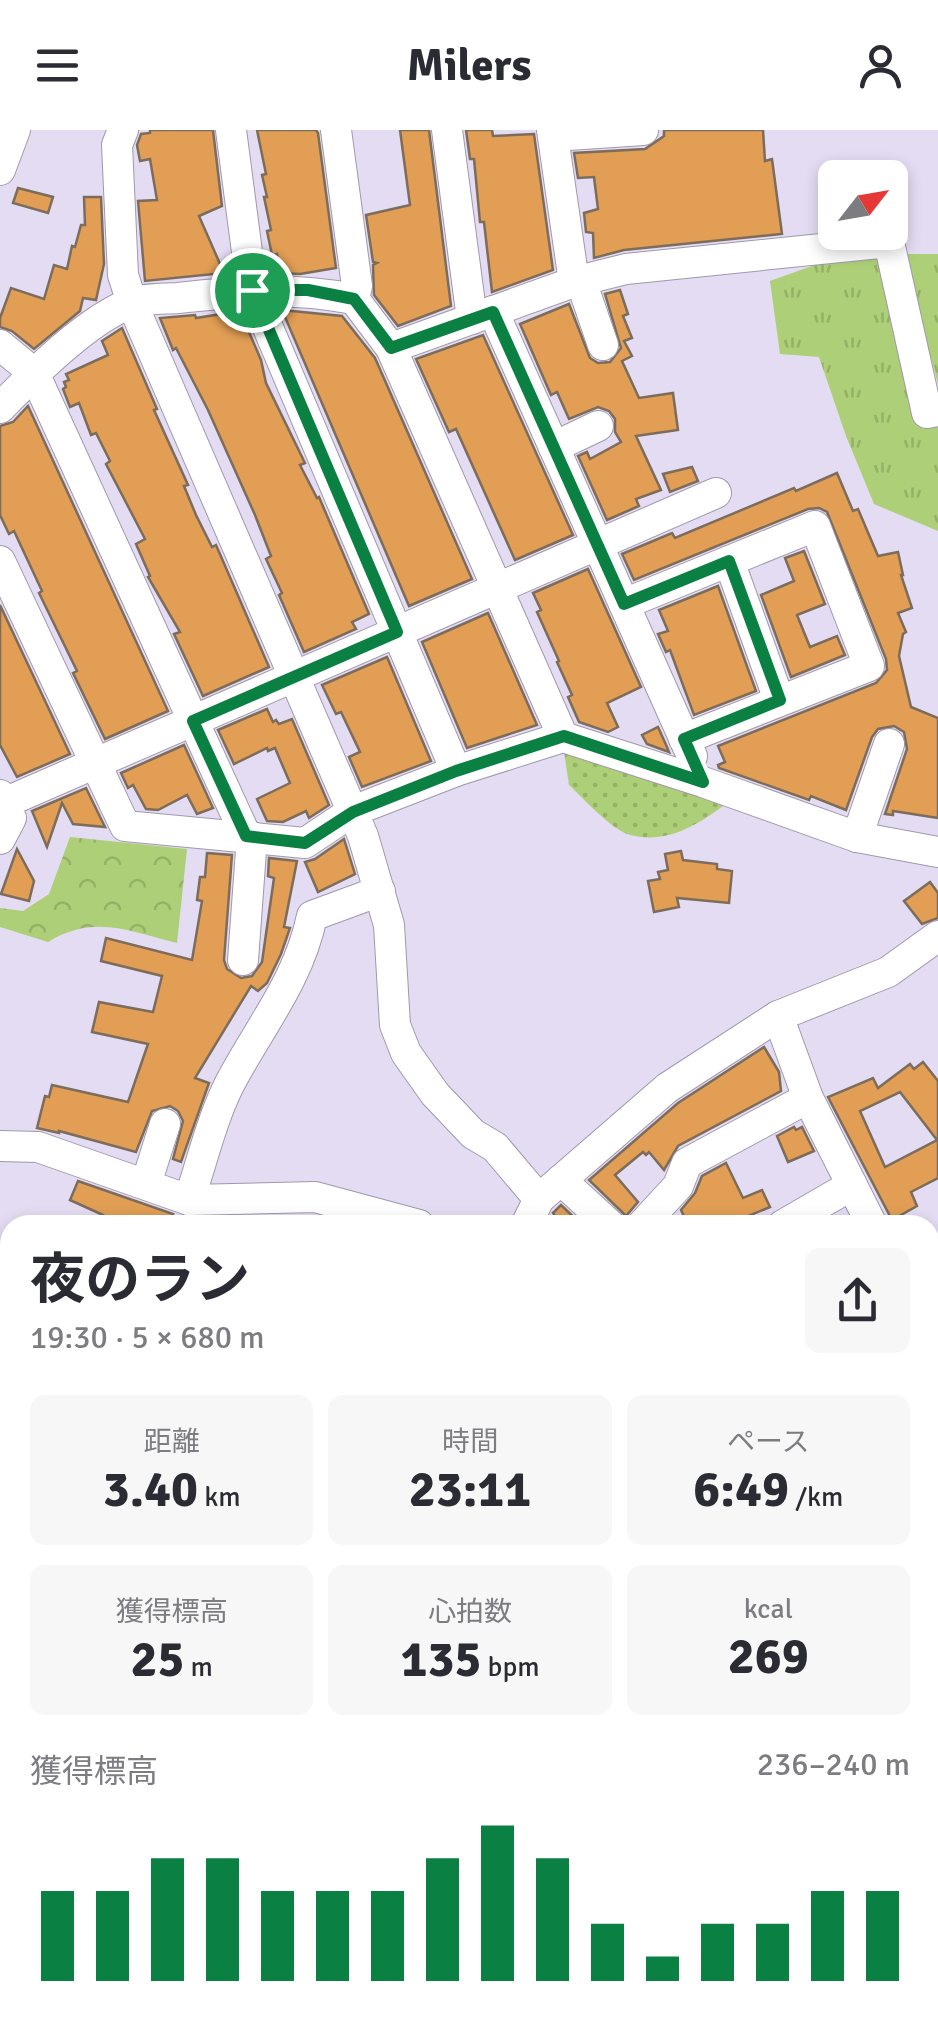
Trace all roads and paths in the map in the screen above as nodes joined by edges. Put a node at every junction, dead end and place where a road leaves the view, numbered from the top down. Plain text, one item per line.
1 (11, 130) edge
2 (123, 130) edge
3 (231, 130) edge
4 (336, 130) edge
5 (447, 130) edge
6 (643, 130) edge
7 (553, 133) edge
8 (0, 138) edge
9 (0, 170) edge
10 (578, 282) junction
11 (252, 290) junction
12 (354, 299) junction
13 (132, 303) junction
14 (482, 315) junction
15 (0, 346) edge
16 (603, 346) dead end
17 (391, 348) junction
18 (34, 373) junction
19 (0, 408) edge
20 (938, 411) edge
21 (598, 426) dead end
22 (554, 447) junction
23 (716, 494) dead end
24 (598, 545) junction
25 (0, 560) edge
26 (729, 561) junction
27 (498, 588) junction
28 (624, 604) junction
29 (397, 632) junction
30 (295, 677) junction
31 (780, 700) junction
32 (193, 721) junction
33 (564, 736) junction
34 (684, 739) junction
35 (889, 744) dead end
36 (95, 764) junction
37 (456, 771) junction
38 (703, 782) junction
39 (2, 799) edge
40 (353, 812) junction
41 (249, 837) junction
42 (857, 837) junction
43 (0, 839) edge
44 (938, 852) edge
45 (380, 891) junction
46 (938, 936) edge
47 (243, 960) dead end
48 (778, 1016) junction
49 (808, 1098) junction
50 (165, 1124) dead end
51 (0, 1146) edge
52 (146, 1184) junction
53 (852, 1185) junction
54 (189, 1200) junction
55 (542, 1201) edge
56 (383, 1215) edge
57 (582, 1215) edge
58 (651, 1215) edge
59 (800, 1215) edge
60 (867, 1215) edge

1 - 8 street
1 - 9 street
2 - 13 street
3 - 11 street
4 - 12 street
5 - 14 street
6 - 7 street
7 - 10 street
10 - 14 street
10 - 16 street
10 - 20 street
11 - 12 street
11 - 13 street
11 - 29 street
12 - 17 street
13 - 18 street
13 - 30 street
14 - 17 street
14 - 22 street
15 - 18 street
17 - 27 street
18 - 19 street
18 - 32 street
21 - 22 street
22 - 24 street
23 - 24 street
24 - 27 street
24 - 28 street
25 - 36 street
26 - 28 street
26 - 31 street
26 - 31 street
27 - 29 street
27 - 33 street
28 - 34 street
29 - 30 street
29 - 37 street
30 - 32 street
30 - 40 street
31 - 34 street
32 - 36 street
32 - 41 street
33 - 37 street
33 - 38 street
34 - 38 street
35 - 42 street
36 - 39 street
36 - 41 street
37 - 40 street
38 - 42 street
39 - 43 street
40 - 41 street
40 - 45 street
41 - 47 street
42 - 44 street
45 - 54 street
45 - 55 street
46 - 48 street
48 - 49 street
48 - 55 street
49 - 53 street
49 - 58 street
50 - 52 street
51 - 52 street
52 - 54 street
53 - 59 street
53 - 60 street
54 - 56 street
55 - 57 street

